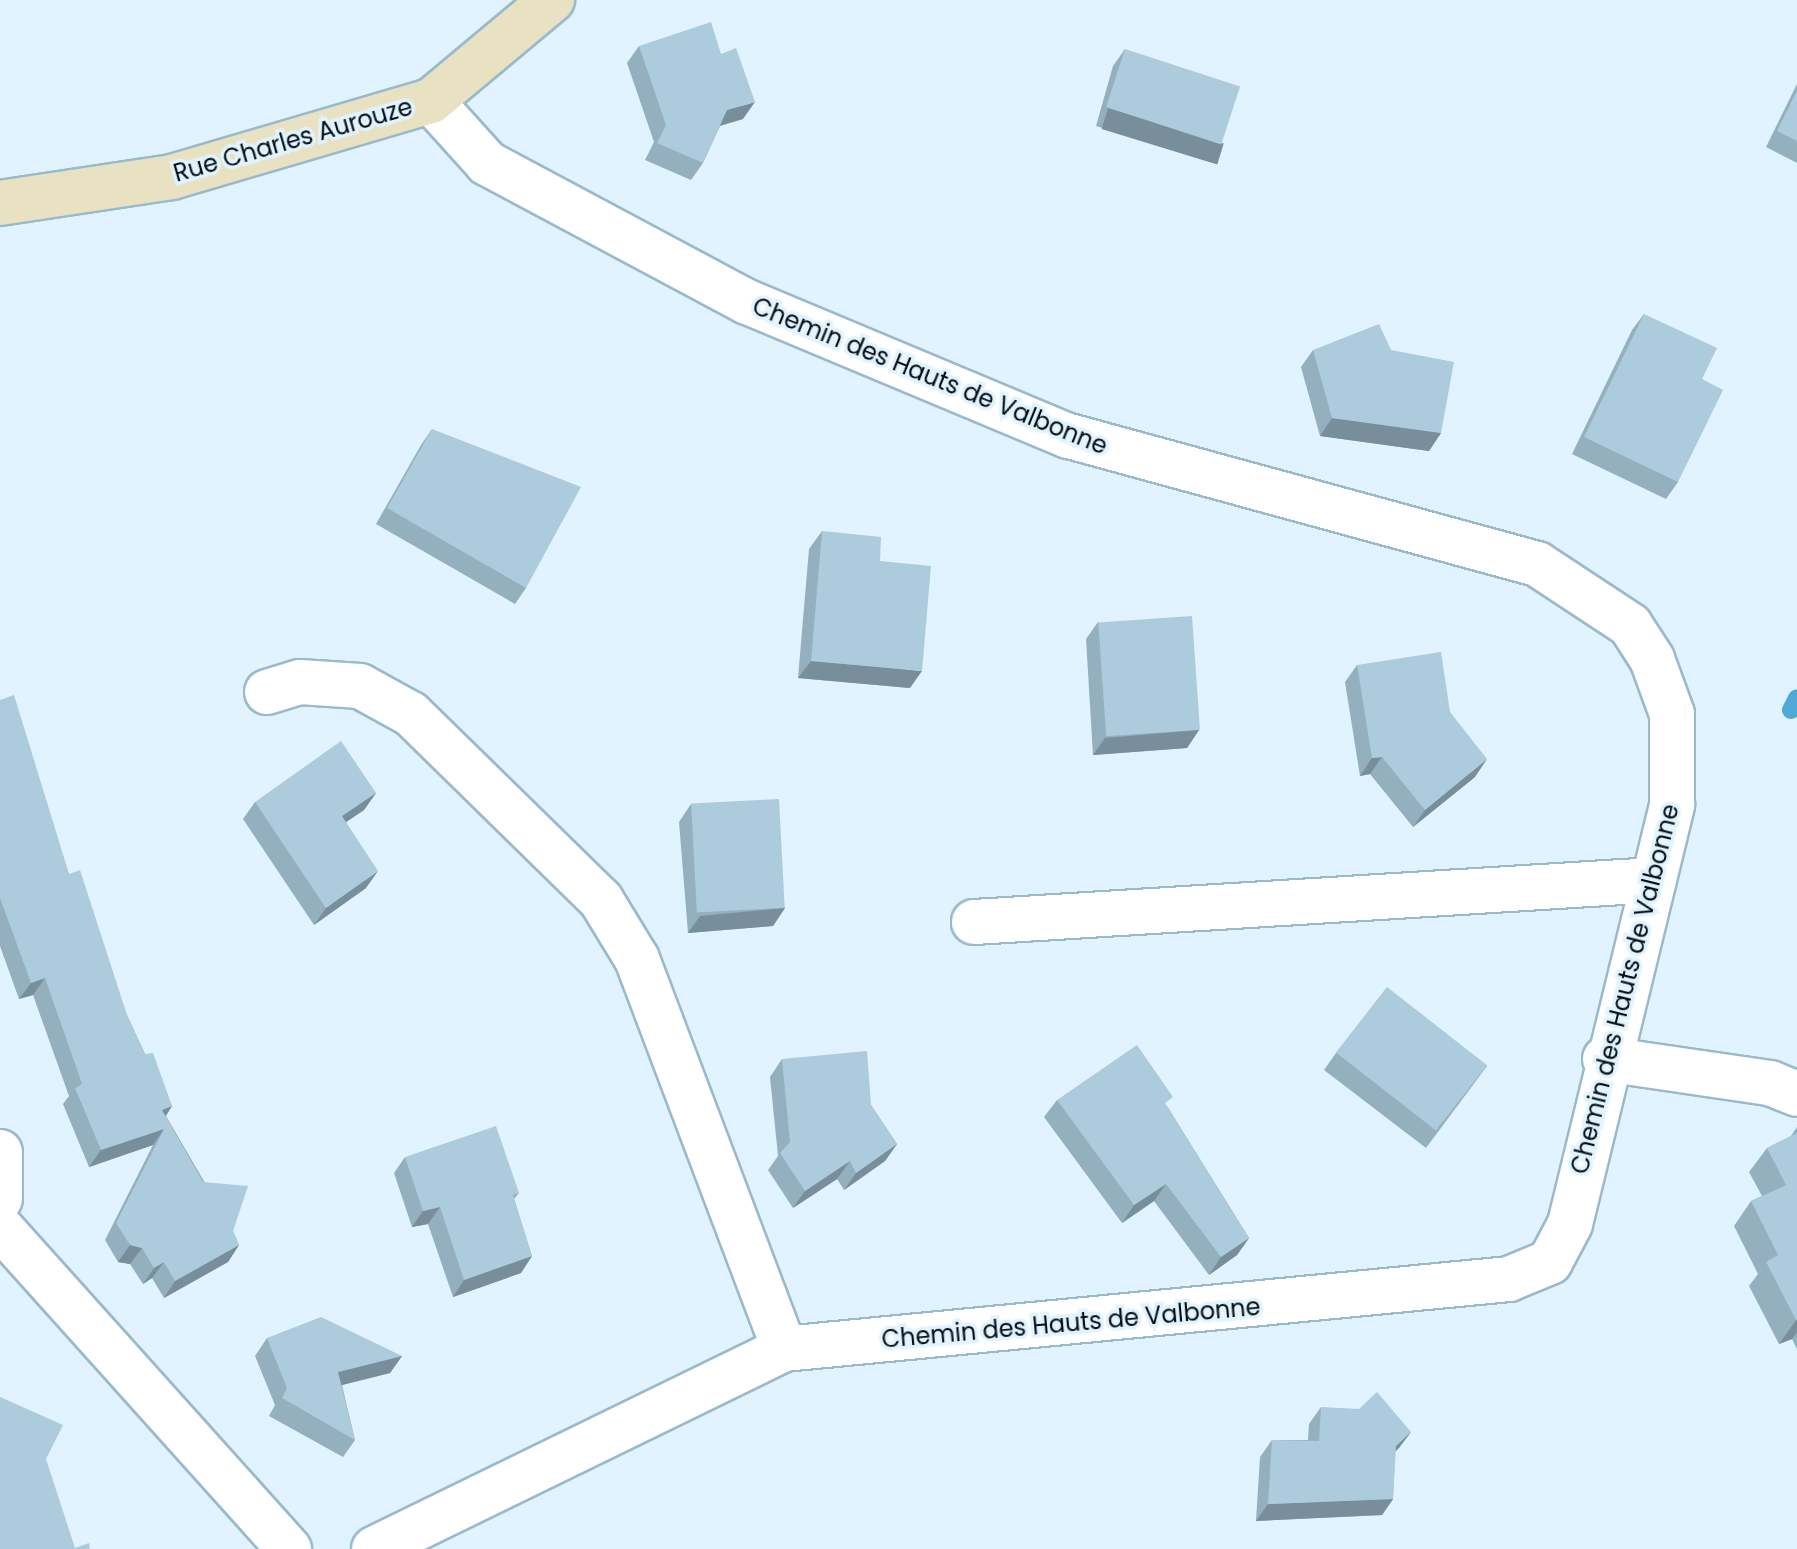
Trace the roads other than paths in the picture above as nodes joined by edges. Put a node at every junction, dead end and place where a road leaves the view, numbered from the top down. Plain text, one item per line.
1 (552, 0) edge
2 (431, 101) junction
3 (0, 203) edge
4 (267, 692) dead end
5 (1654, 880) junction
6 (974, 922) dead end
7 (1605, 1059) junction
8 (1797, 1094) edge
9 (0, 1152) edge
10 (0, 1199) edge
11 (0, 1227) edge
12 (784, 1349) junction
13 (289, 1549) edge
14 (374, 1549) edge

1 - 2 street, Rue Charles Aurouze
2 - 3 street, Rue Charles Aurouze
2 - 5 street, Chemin des Hauts de Valbonne
4 - 12 street
5 - 6 street
5 - 7 street, Chemin des Hauts de Valbonne
7 - 8 street
7 - 12 street, Chemin des Hauts de Valbonne
9 - 10 street
11 - 13 street
12 - 14 street, Chemin des Hauts de Valbonne

